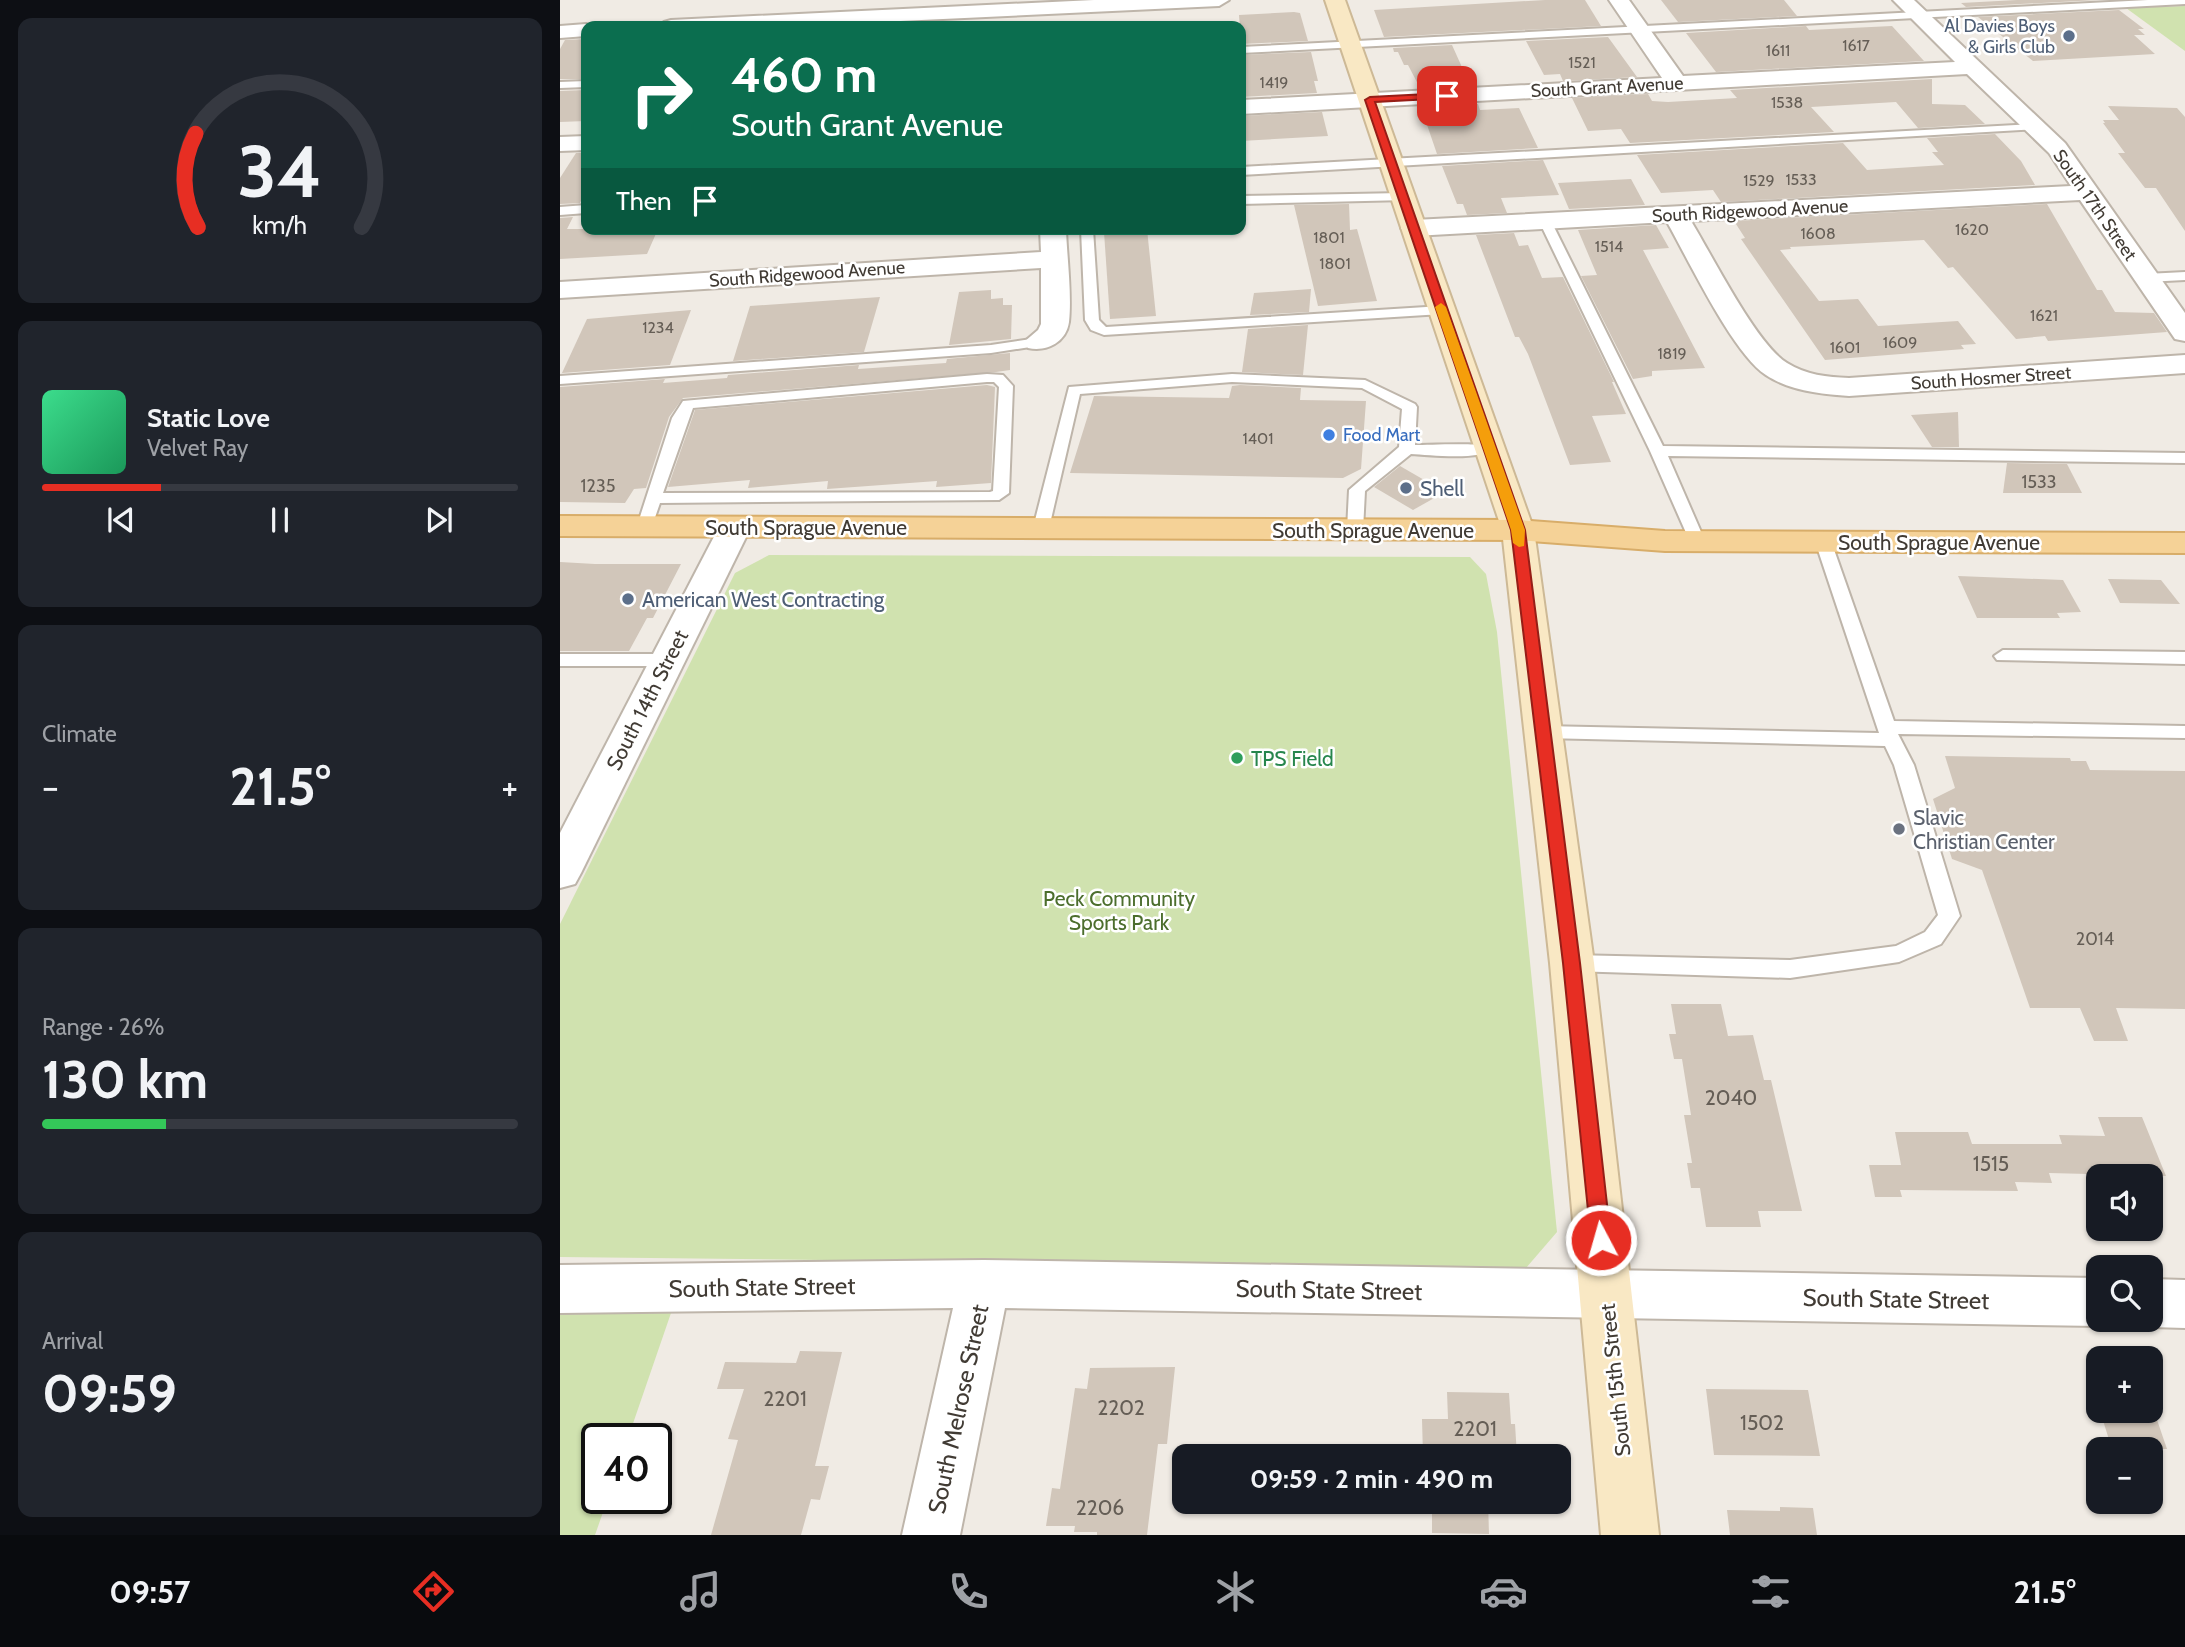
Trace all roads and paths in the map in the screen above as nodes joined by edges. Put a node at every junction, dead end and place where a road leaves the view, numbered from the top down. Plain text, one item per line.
1 (767, 0) edge
2 (1219, 0) edge
3 (1335, 0) edge
4 (1619, 0) edge
5 (2185, 1) edge
6 (1911, 7) edge
7 (1051, 11) edge
8 (759, 21) edge
9 (786, 21) edge
10 (581, 30) edge
11 (1640, 30) junction
12 (560, 32) edge
13 (1351, 44) junction
14 (1246, 50) edge
15 (1974, 67) junction
16 (1677, 83) junction
17 (581, 84) edge
18 (560, 85) edge
19 (1370, 100) junction
20 (1246, 107) edge
21 (2036, 127) junction
22 (581, 143) edge
23 (560, 144) edge
24 (1391, 162) junction
25 (1246, 171) edge
26 (2086, 192) junction
27 (1403, 197) junction
28 (1246, 200) edge
29 (581, 209) edge
30 (560, 211) edge
31 (1675, 215) junction
32 (1545, 221) junction
33 (1414, 228) junction
34 (1053, 235) edge
35 (1087, 235) edge
36 (1054, 259) junction
37 (2185, 276) edge
38 (2146, 278) junction
39 (560, 290) edge
40 (1442, 310) junction
41 (2185, 333) edge
42 (1038, 342) joint
43 (2185, 364) edge
44 (560, 380) edge
45 (1488, 448) junction
46 (1407, 449) junction
47 (1658, 451) junction
48 (2185, 458) edge
49 (649, 512) junction
50 (560, 526) edge
51 (734, 527) junction
52 (1041, 528) junction
53 (1355, 530) junction
54 (1518, 530) junction
55 (1697, 541) junction
56 (1823, 541) junction
57 (2185, 542) edge
58 (2003, 656) dead end
59 (2185, 658) edge
60 (560, 660) edge
61 (668, 660) junction
62 (1543, 732) junction
63 (2185, 732) edge
64 (1888, 734) junction
65 (572, 827) edge
66 (560, 873) edge
67 (1572, 963) junction
68 (984, 1284) junction
69 (560, 1289) edge
70 (1607, 1295) junction
71 (2086, 1302) edge
72 (2163, 1303) edge
73 (2185, 1304) edge
74 (931, 1535) edge
75 (1630, 1535) edge

1 - 8 street
2 - 7 street
3 - 13 street, South 15th Street
4 - 11 street
5 - 6 lane
6 - 11 lane
6 - 15 street, South 17th Street
7 - 9 street
10 - 12 street
11 - 13 lane
11 - 16 street
13 - 14 lane
13 - 19 street, South 15th Street
15 - 16 street, South Grant Avenue
15 - 21 street, South 17th Street
16 - 19 street, South Grant Avenue
17 - 18 lane
19 - 20 street, South Grant Avenue
19 - 24 street, South 15th Street
21 - 24 lane
21 - 26 street, South 17th Street
22 - 23 street
24 - 25 lane
24 - 27 street, South 15th Street
26 - 31 street, South Ridgewood Avenue
26 - 38 street, South 17th Street
27 - 28 lane
27 - 33 street, South 15th Street
29 - 30 lane
31 - 32 street, South Ridgewood Avenue
31 - 43 street, South Hosmer Street
32 - 33 street, South Ridgewood Avenue
32 - 47 lane
33 - 40 street, South 15th Street
34 - 36 street
35 - 40 lane
36 - 39 street, South Ridgewood Avenue
36 - 42 street
37 - 38 lane
38 - 41 street, South 17th Street
40 - 45 street, South 15th Street
42 - 44 lane
45 - 46 lane
45 - 54 street, South 15th Street
46 - 52 lane
46 - 53 lane
47 - 48 lane
47 - 55 lane
49 - 49 lane
49 - 50 main road, South Sprague Avenue
49 - 51 main road, South Sprague Avenue
51 - 52 main road, South Sprague Avenue
51 - 61 street, South 14th Street
52 - 53 main road, South Sprague Avenue
53 - 54 main road, South Sprague Avenue
54 - 55 main road, South Sprague Avenue
54 - 62 street, South 15th Street
55 - 56 main road, South Sprague Avenue
56 - 57 main road, South Sprague Avenue
56 - 64 lane
58 - 59 lane
60 - 61 lane
61 - 65 street, South 14th Street
62 - 64 lane
62 - 67 street, South 15th Street
63 - 64 lane
64 - 67 lane
65 - 66 street, South 14th Street
67 - 70 street, South 15th Street
68 - 69 street, South State Street
68 - 70 street, South State Street
68 - 74 street, South Melrose Street
70 - 71 street, South State Street
70 - 75 street, South 15th Street
72 - 73 street

